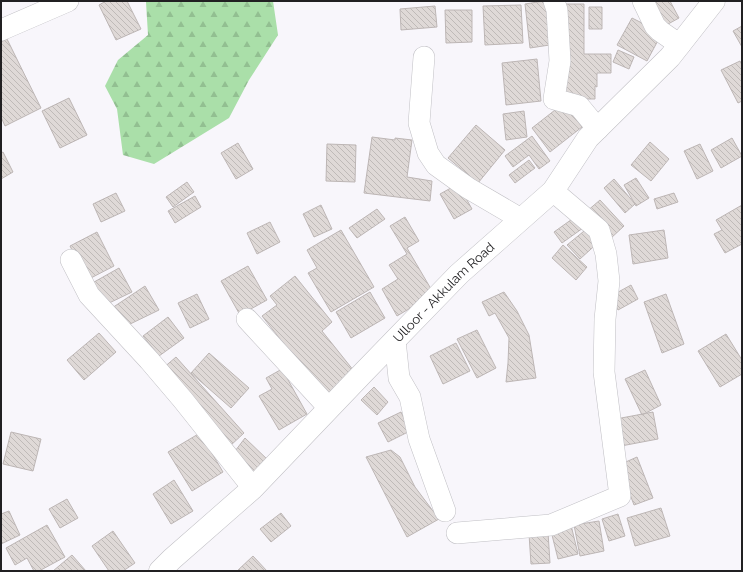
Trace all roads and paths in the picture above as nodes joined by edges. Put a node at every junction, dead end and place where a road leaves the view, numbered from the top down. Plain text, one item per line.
1 (68, 1) edge
2 (554, 1) edge
3 (643, 1) edge
4 (714, 1) edge
5 (1, 30) edge
6 (680, 44) junction
7 (424, 57) dead end
8 (598, 128) junction
9 (553, 191) junction
10 (521, 219) junction
11 (70, 260) dead end
12 (247, 319) dead end
13 (395, 340) junction
14 (329, 408) junction
15 (252, 488) junction
16 (445, 511) dead end
17 (457, 533) dead end
18 (160, 571) edge

1 - 5 street
2 - 8 street
3 - 6 street
4 - 6 main road, Ulloor - Akkulam Road
6 - 8 main road, Ulloor - Akkulam Road
7 - 10 street
8 - 9 main road, Ulloor - Akkulam Road
9 - 10 main road, Ulloor - Akkulam Road
9 - 17 street
10 - 13 main road, Ulloor - Akkulam Road
11 - 15 street
12 - 14 street
13 - 14 main road, Ulloor - Akkulam Road
13 - 16 street
14 - 15 main road, Ulloor - Akkulam Road
15 - 18 main road, Ulloor - Akkulam Road

